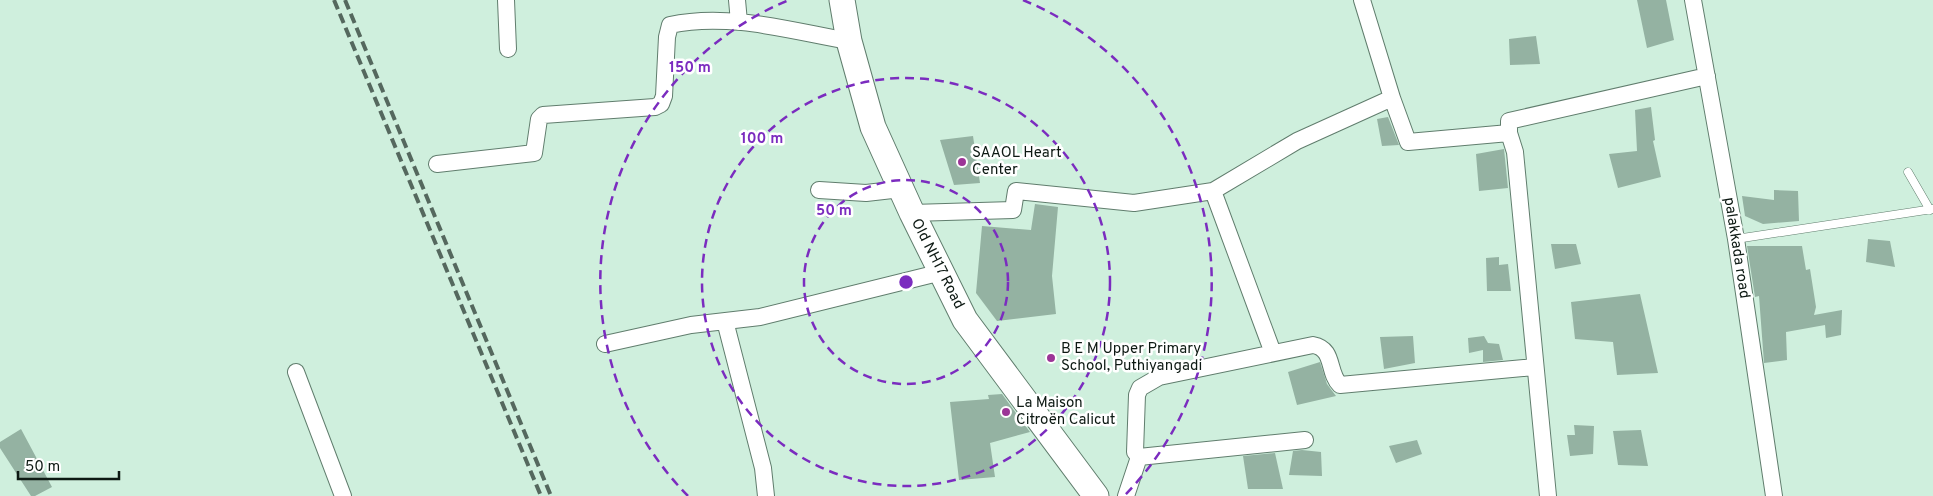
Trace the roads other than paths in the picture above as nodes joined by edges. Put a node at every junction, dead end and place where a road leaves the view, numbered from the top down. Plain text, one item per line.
1 (506, 0) edge
2 (737, 0) edge
3 (842, 0) edge
4 (1362, 0) edge
5 (1693, 0) edge
6 (739, 22) junction
7 (849, 41) junction
8 (508, 49) dead end
9 (1707, 76) junction
10 (1392, 98) junction
11 (1509, 133) junction
12 (437, 164) dead end
13 (1908, 172) dead end
14 (901, 189) junction
15 (819, 190) dead end
16 (1213, 192) junction
17 (1931, 210) edge
18 (912, 213) junction
19 (1736, 239) junction
20 (942, 272) junction
21 (725, 321) junction
22 (605, 344) dead end
23 (1274, 352) junction
24 (1535, 367) junction
25 (296, 372) dead end
26 (1305, 440) dead end
27 (1139, 457) junction
28 (343, 496) edge
29 (766, 496) edge
30 (1096, 496) edge
31 (1126, 496) edge
32 (1548, 496) edge
33 (1774, 496) edge

1 - 8 street
2 - 6 street
3 - 7 main road, Old NH17 Road
4 - 10 street
5 - 9 street, palakkada road
6 - 7 street
6 - 12 street
7 - 14 main road, Old NH17 Road
9 - 11 street
9 - 19 street, palakkada road
10 - 11 street
10 - 16 street
11 - 24 street
13 - 17 lane
14 - 15 street
14 - 18 main road, Old NH17 Road
16 - 18 street
16 - 23 street
17 - 19 lane
18 - 20 main road, Old NH17 Road
19 - 33 street, palakkada road
20 - 21 street
20 - 30 main road, Old NH17 Road
21 - 22 street
21 - 29 street
23 - 24 street
23 - 27 street
24 - 32 street
25 - 28 street
26 - 27 street
27 - 31 street

